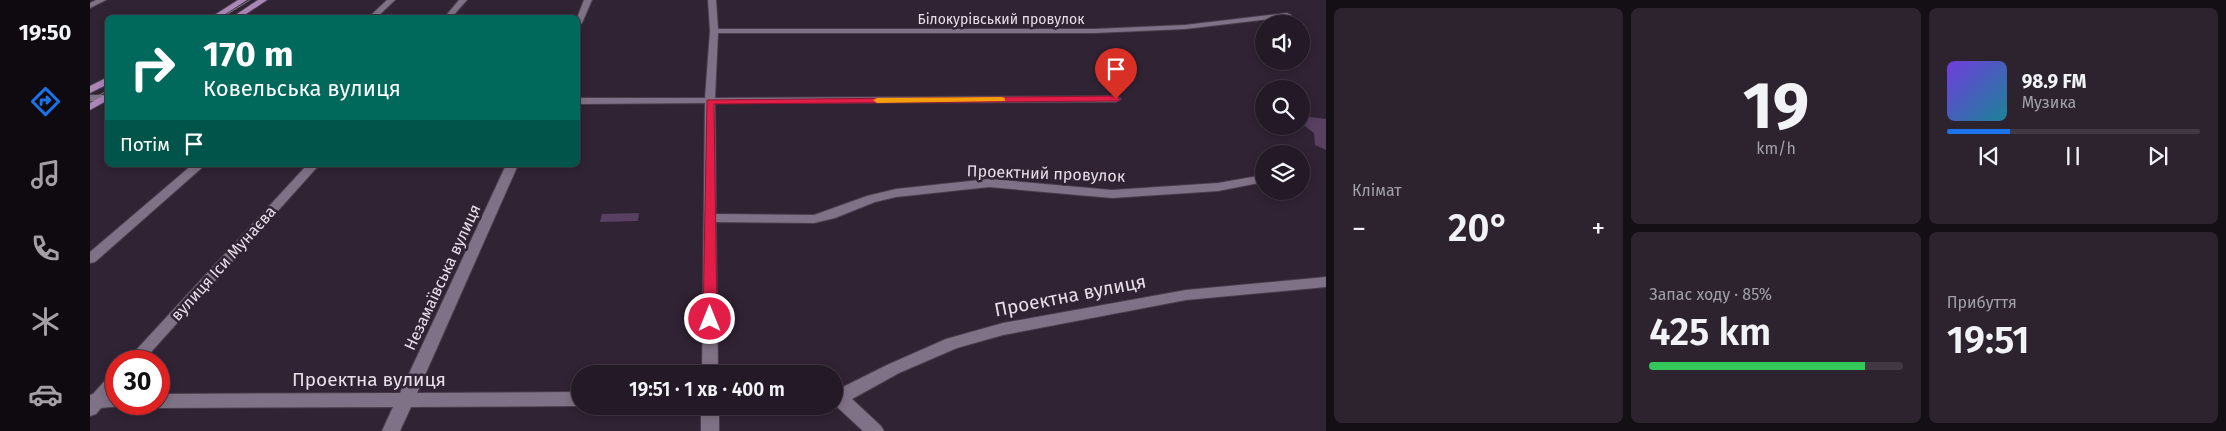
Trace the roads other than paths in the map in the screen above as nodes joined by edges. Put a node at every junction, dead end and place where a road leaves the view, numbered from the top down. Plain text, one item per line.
1 (102, 0) edge
2 (243, 0) edge
3 (263, 0) edge
4 (391, 0) edge
5 (463, 0) edge
6 (588, 0) edge
7 (712, 0) edge
8 (90, 6) edge
9 (218, 15) edge
10 (239, 15) edge
11 (374, 15) edge
12 (450, 15) edge
13 (580, 18) edge
14 (1255, 19) edge
15 (714, 31) junction
16 (105, 82) edge
17 (90, 90) edge
18 (105, 97) edge
19 (90, 98) edge
20 (105, 98) edge
21 (1116, 99) dead end
22 (710, 101) junction
23 (580, 102) edge
24 (90, 106) edge
25 (197, 167) edge
26 (311, 167) edge
27 (511, 167) edge
28 (1255, 180) edge
29 (710, 218) junction
30 (90, 258) edge
31 (1326, 282) edge
32 (144, 350) edge
33 (710, 365) edge
34 (105, 391) edge
35 (843, 395) edge
36 (571, 399) edge
37 (170, 401) edge
38 (404, 401) junction
39 (105, 402) edge
40 (843, 403) edge
41 (92, 404) edge
42 (710, 415) edge
43 (391, 431) edge
44 (710, 431) edge
45 (875, 431) edge

1 - 8 street
2 - 9 main road
3 - 10 main road
4 - 11 street
5 - 12 street
6 - 13 street
7 - 15 street
14 - 15 street, Білокурівський провулок
15 - 22 street
16 - 17 main road
18 - 19 street
20 - 24 main road
21 - 22 street
22 - 23 street
22 - 29 street
25 - 30 street
26 - 32 street, вулиця Іси Мунаєва
27 - 38 street, Незамаївська вулиця
28 - 29 street, Проектний провулок
29 - 33 street
31 - 35 street, Проектна вулиця
34 - 41 street
36 - 38 street, Проектна вулиця
37 - 38 street, Проектна вулиця
38 - 43 street, Незамаївська вулиця
39 - 41 street
40 - 45 street
42 - 44 street

